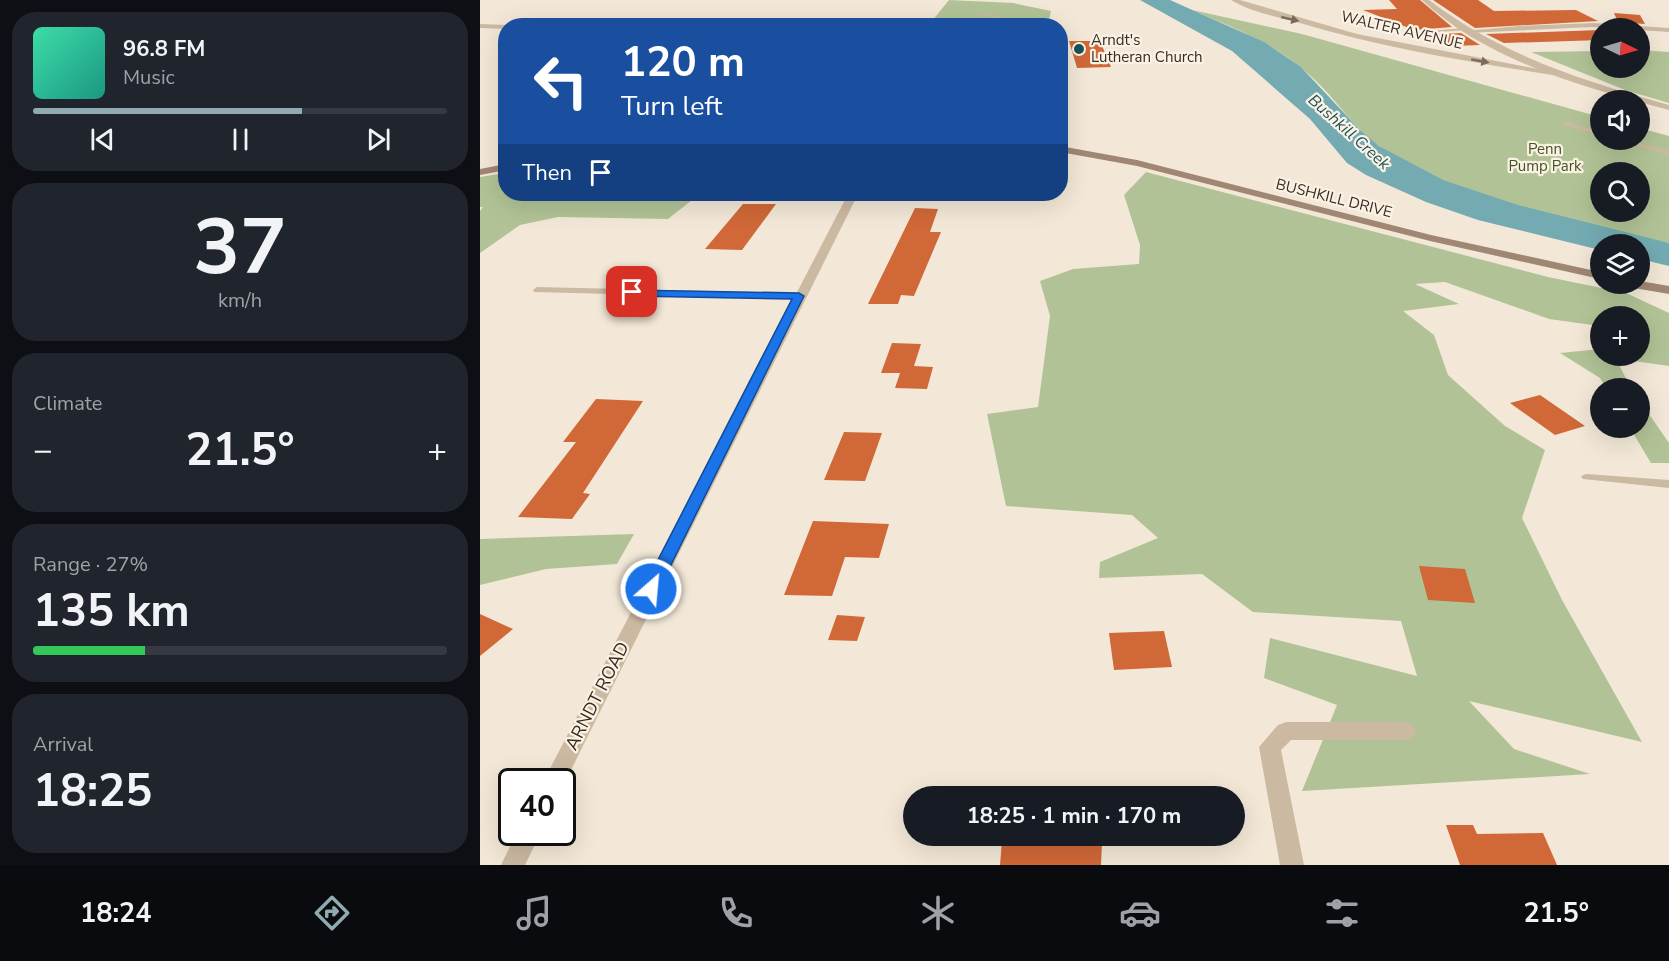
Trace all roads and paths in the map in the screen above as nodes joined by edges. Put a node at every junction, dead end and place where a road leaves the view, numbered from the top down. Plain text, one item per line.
1 (1234, 0) edge
2 (1425, 0) edge
3 (973, 18) edge
4 (1001, 18) edge
5 (480, 26) edge
6 (498, 27) edge
7 (1466, 30) junction
8 (1669, 30) edge
9 (1407, 33) dead end
10 (1566, 75) junction
11 (1669, 108) edge
12 (1565, 123) dead end
13 (1590, 131) edge
14 (1650, 148) edge
15 (1068, 150) edge
16 (1669, 153) edge
17 (498, 169) edge
18 (480, 172) edge
19 (849, 201) edge
20 (1590, 274) edge
21 (1650, 287) edge
22 (537, 290) dead end
23 (1669, 290) edge
24 (799, 296) junction
25 (1587, 477) dead end
26 (1669, 484) edge
27 (1405, 731) dead end
28 (561, 768) edge
29 (522, 846) edge
30 (513, 865) edge
31 (1292, 865) edge

1 -> 10 street, WALTER AVENUE
2 - 7 street
3 - 4 lane
5 - 6 street
7 - 8 street
7 - 9 lane
7 - 10 street
10 - 11 street
12 - 13 lane
14 - 16 lane
15 - 20 main road, BUSHKILL DRIVE
17 - 18 main road
19 - 24 street, ARNDT ROAD
21 - 23 main road
22 - 24 lane
24 - 28 street, ARNDT ROAD
25 - 26 lane
27 - 31 street
29 - 30 street

